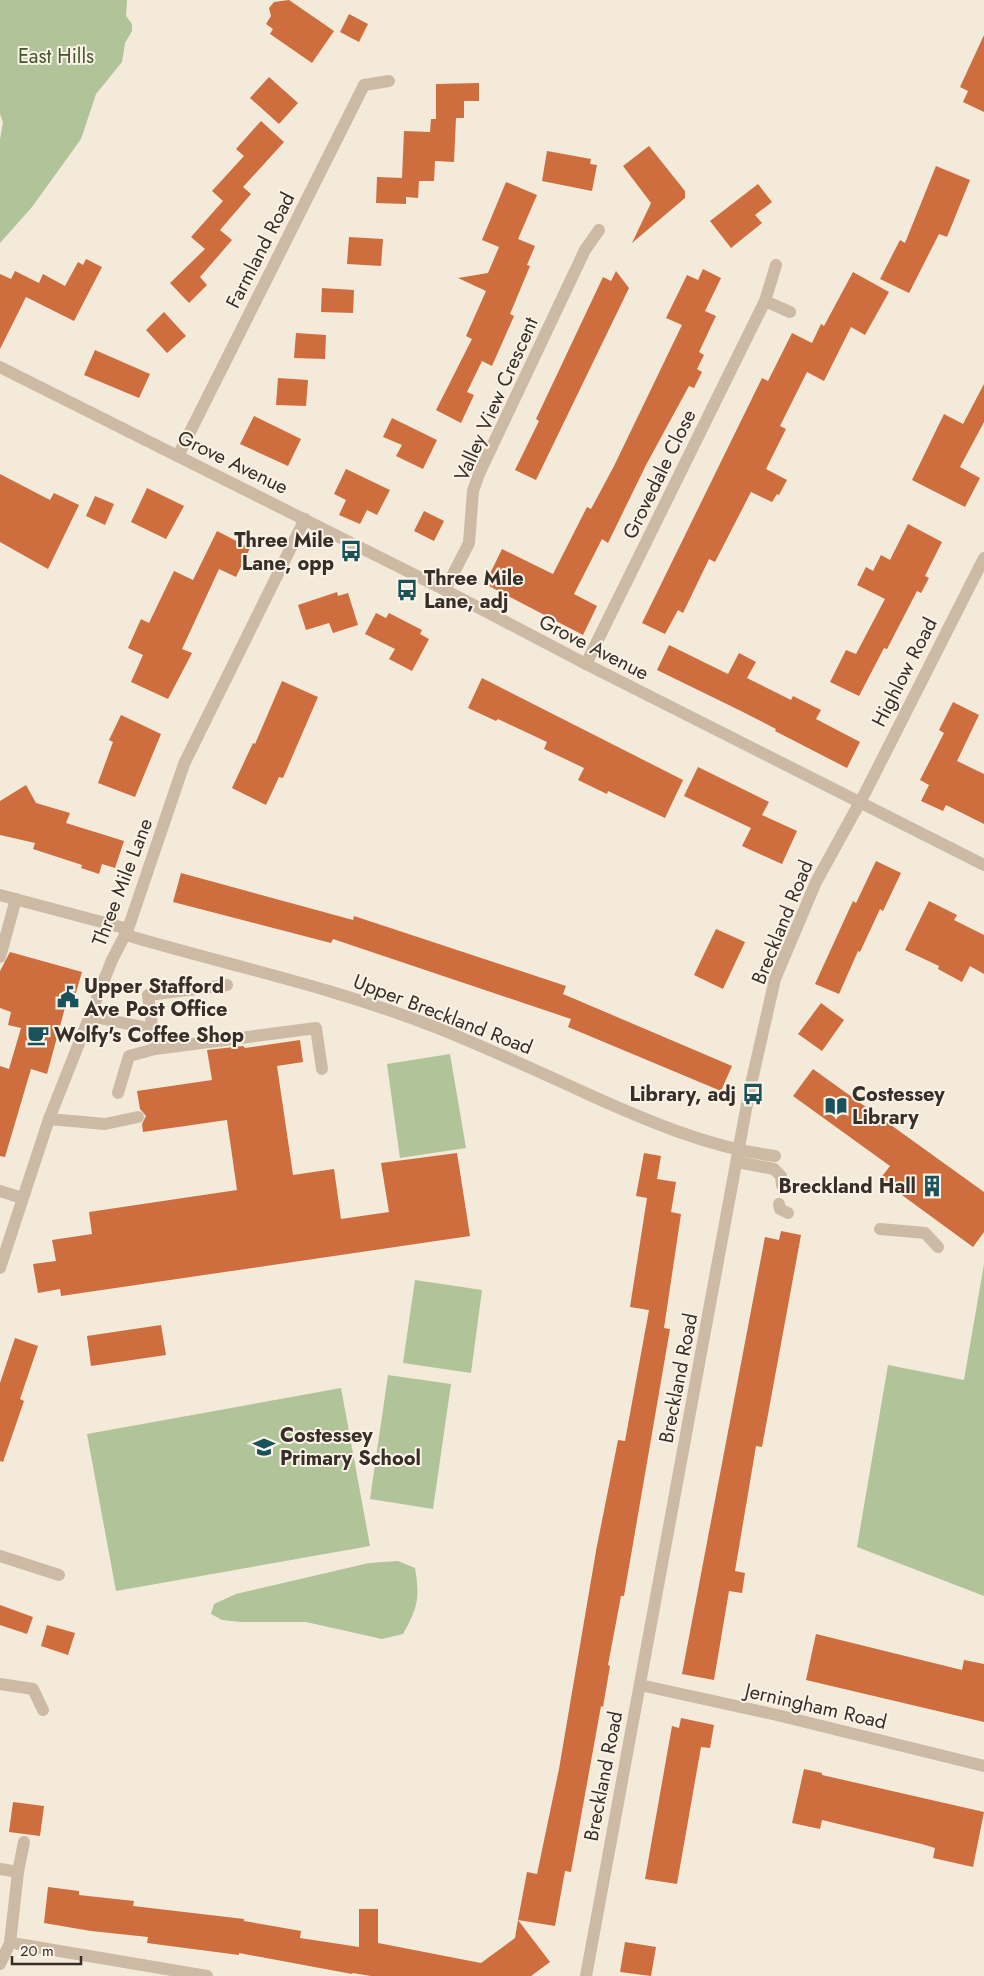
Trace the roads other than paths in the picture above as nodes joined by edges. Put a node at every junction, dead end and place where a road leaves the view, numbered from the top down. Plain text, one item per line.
1 (389, 81) dead end
2 (599, 230) dead end
3 (776, 265) dead end
4 (765, 300) junction
5 (790, 312) dead end
6 (0, 367) edge
7 (178, 456) junction
8 (305, 519) junction
9 (984, 558) edge
10 (445, 590) junction
11 (586, 664) junction
12 (859, 803) junction
13 (984, 865) edge
14 (0, 895) edge
15 (16, 899) junction
16 (127, 932) junction
17 (0, 956) edge
18 (227, 985) dead end
19 (90, 1016) junction
20 (152, 1029) junction
21 (155, 1049) junction
22 (322, 1069) dead end
23 (118, 1093) dead end
24 (138, 1117) dead end
25 (49, 1119) junction
26 (740, 1148) junction
27 (775, 1156) dead end
28 (737, 1162) junction
29 (782, 1185) dead end
30 (0, 1191) edge
31 (22, 1198) junction
32 (880, 1229) dead end
33 (938, 1247) dead end
34 (0, 1268) edge
35 (0, 1556) edge
36 (60, 1576) dead end
37 (0, 1684) edge
38 (640, 1685) junction
39 (43, 1710) dead end
40 (984, 1766) edge
41 (24, 1842) dead end
42 (0, 1869) edge
43 (18, 1872) junction
44 (18, 1944) dead end
45 (0, 1964) edge
46 (206, 1976) edge
47 (586, 1976) edge

1 - 7 street, Farmland Road
2 - 10 street, Valley View Crescent
3 - 4 street, Grovedale Close
4 - 5 street
4 - 11 street, Grovedale Close
6 - 7 street, Grove Avenue
7 - 8 street, Grove Avenue
8 - 10 street, Grove Avenue
8 - 16 street, Three Mile Lane
9 - 12 street, Highlow Road
10 - 11 street, Grove Avenue
11 - 12 street, Grove Avenue
12 - 13 street, Grove Avenue
12 - 26 street, Breckland Road
14 - 15 street, Upper Breckland Road
15 - 16 street, Upper Breckland Road
15 - 17 street
16 - 19 street, Three Mile Lane
16 - 26 street, Upper Breckland Road
18 - 20 street
19 - 20 street
19 - 25 street, Three Mile Lane
20 - 21 street
21 - 22 street
21 - 23 street
24 - 25 street
25 - 31 street, Three Mile Lane
26 - 27 street, Upper Breckland Road
26 - 28 street, Breckland Road
28 - 29 street
28 - 38 street, Breckland Road
30 - 31 street
31 - 34 street, Three Mile Lane
32 - 33 street
35 - 36 street
37 - 39 street
38 - 40 street, Jerningham Road
38 - 47 street, Breckland Road
41 - 43 street
42 - 43 street
43 - 45 street
44 - 46 street

